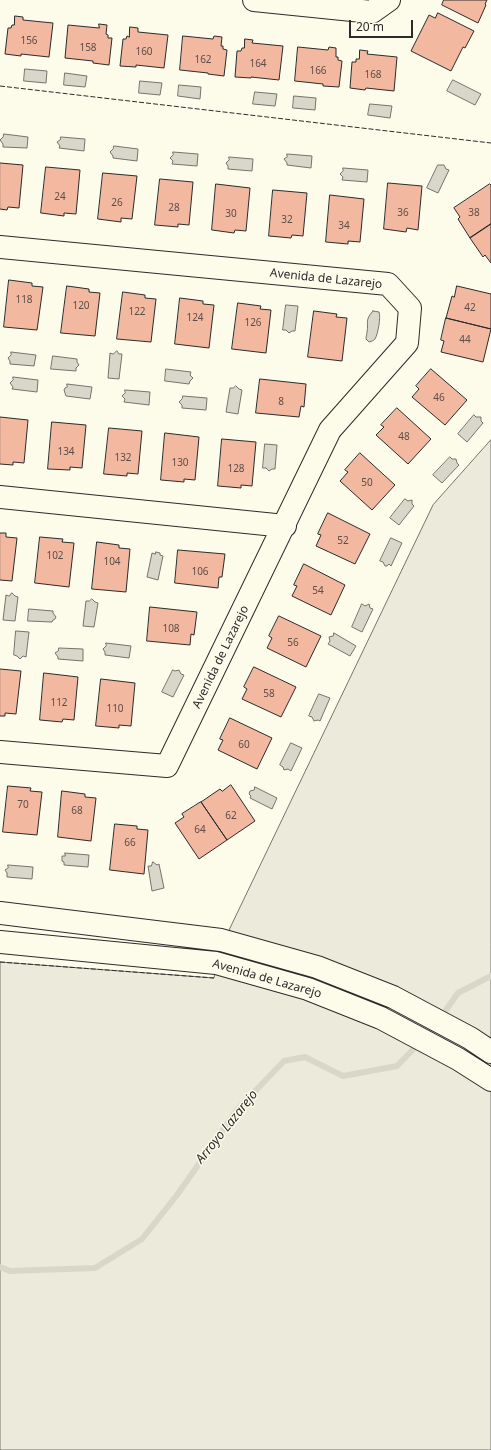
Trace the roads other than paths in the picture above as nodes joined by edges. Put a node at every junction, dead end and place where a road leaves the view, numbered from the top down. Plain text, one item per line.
1 (254, 0) edge
2 (389, 0) edge
3 (0, 247) edge
4 (0, 497) edge
5 (285, 526) junction
6 (0, 752) edge
7 (0, 913) edge
8 (0, 942) edge
9 (491, 1052) edge
10 (491, 1080) edge

1 - 2 street
3 - 5 street, Avenida de Lazarejo
4 - 5 street
5 - 6 street, Avenida de Lazarejo
7 - 9 street, Avenida de Lazarejo
8 - 10 street, Avenida de Lazarejo

